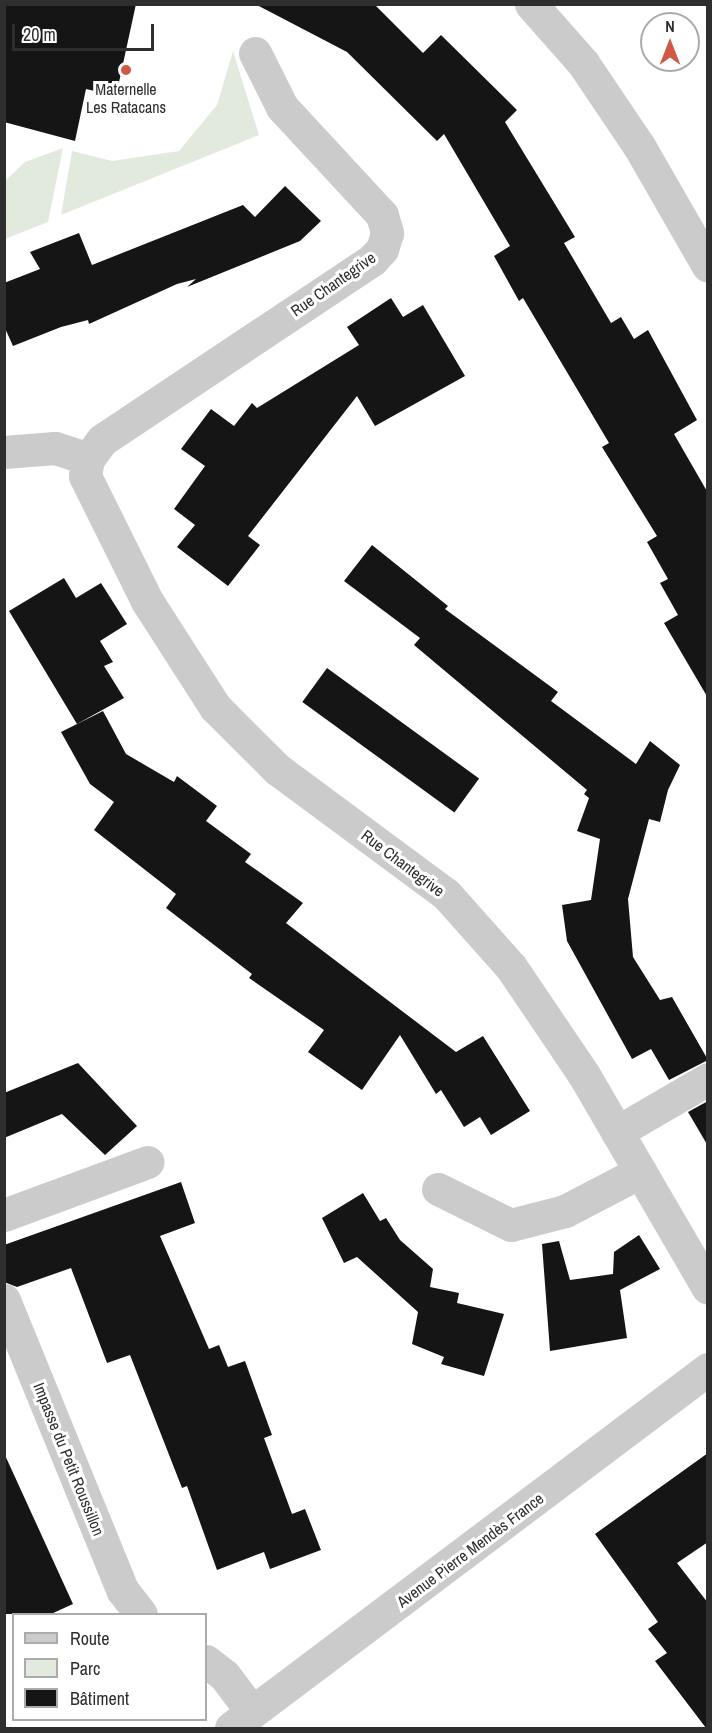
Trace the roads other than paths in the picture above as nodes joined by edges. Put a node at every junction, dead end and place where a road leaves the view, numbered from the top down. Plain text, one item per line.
1 (531, 4) edge
2 (255, 53) dead end
3 (708, 266) edge
4 (4, 452) edge
5 (88, 459) junction
6 (708, 1079) edge
7 (617, 1131) junction
8 (147, 1162) dead end
9 (640, 1172) junction
10 (438, 1189) dead end
11 (4, 1215) edge
12 (708, 1288) edge
13 (4, 1300) edge
14 (708, 1369) edge
15 (140, 1613) edge
16 (207, 1662) edge
17 (241, 1720) edge

1 - 3 street
2 - 5 street, Rue Chantegrive
4 - 5 street
5 - 7 street, Rue Chantegrive
6 - 7 street
7 - 9 street, Rue Chantegrive
8 - 11 street
9 - 10 street
9 - 12 street, Rue Chantegrive
13 - 15 street, Impasse du Petit Roussillon
14 - 17 street, Avenue Pierre Mendès France
16 - 17 street

